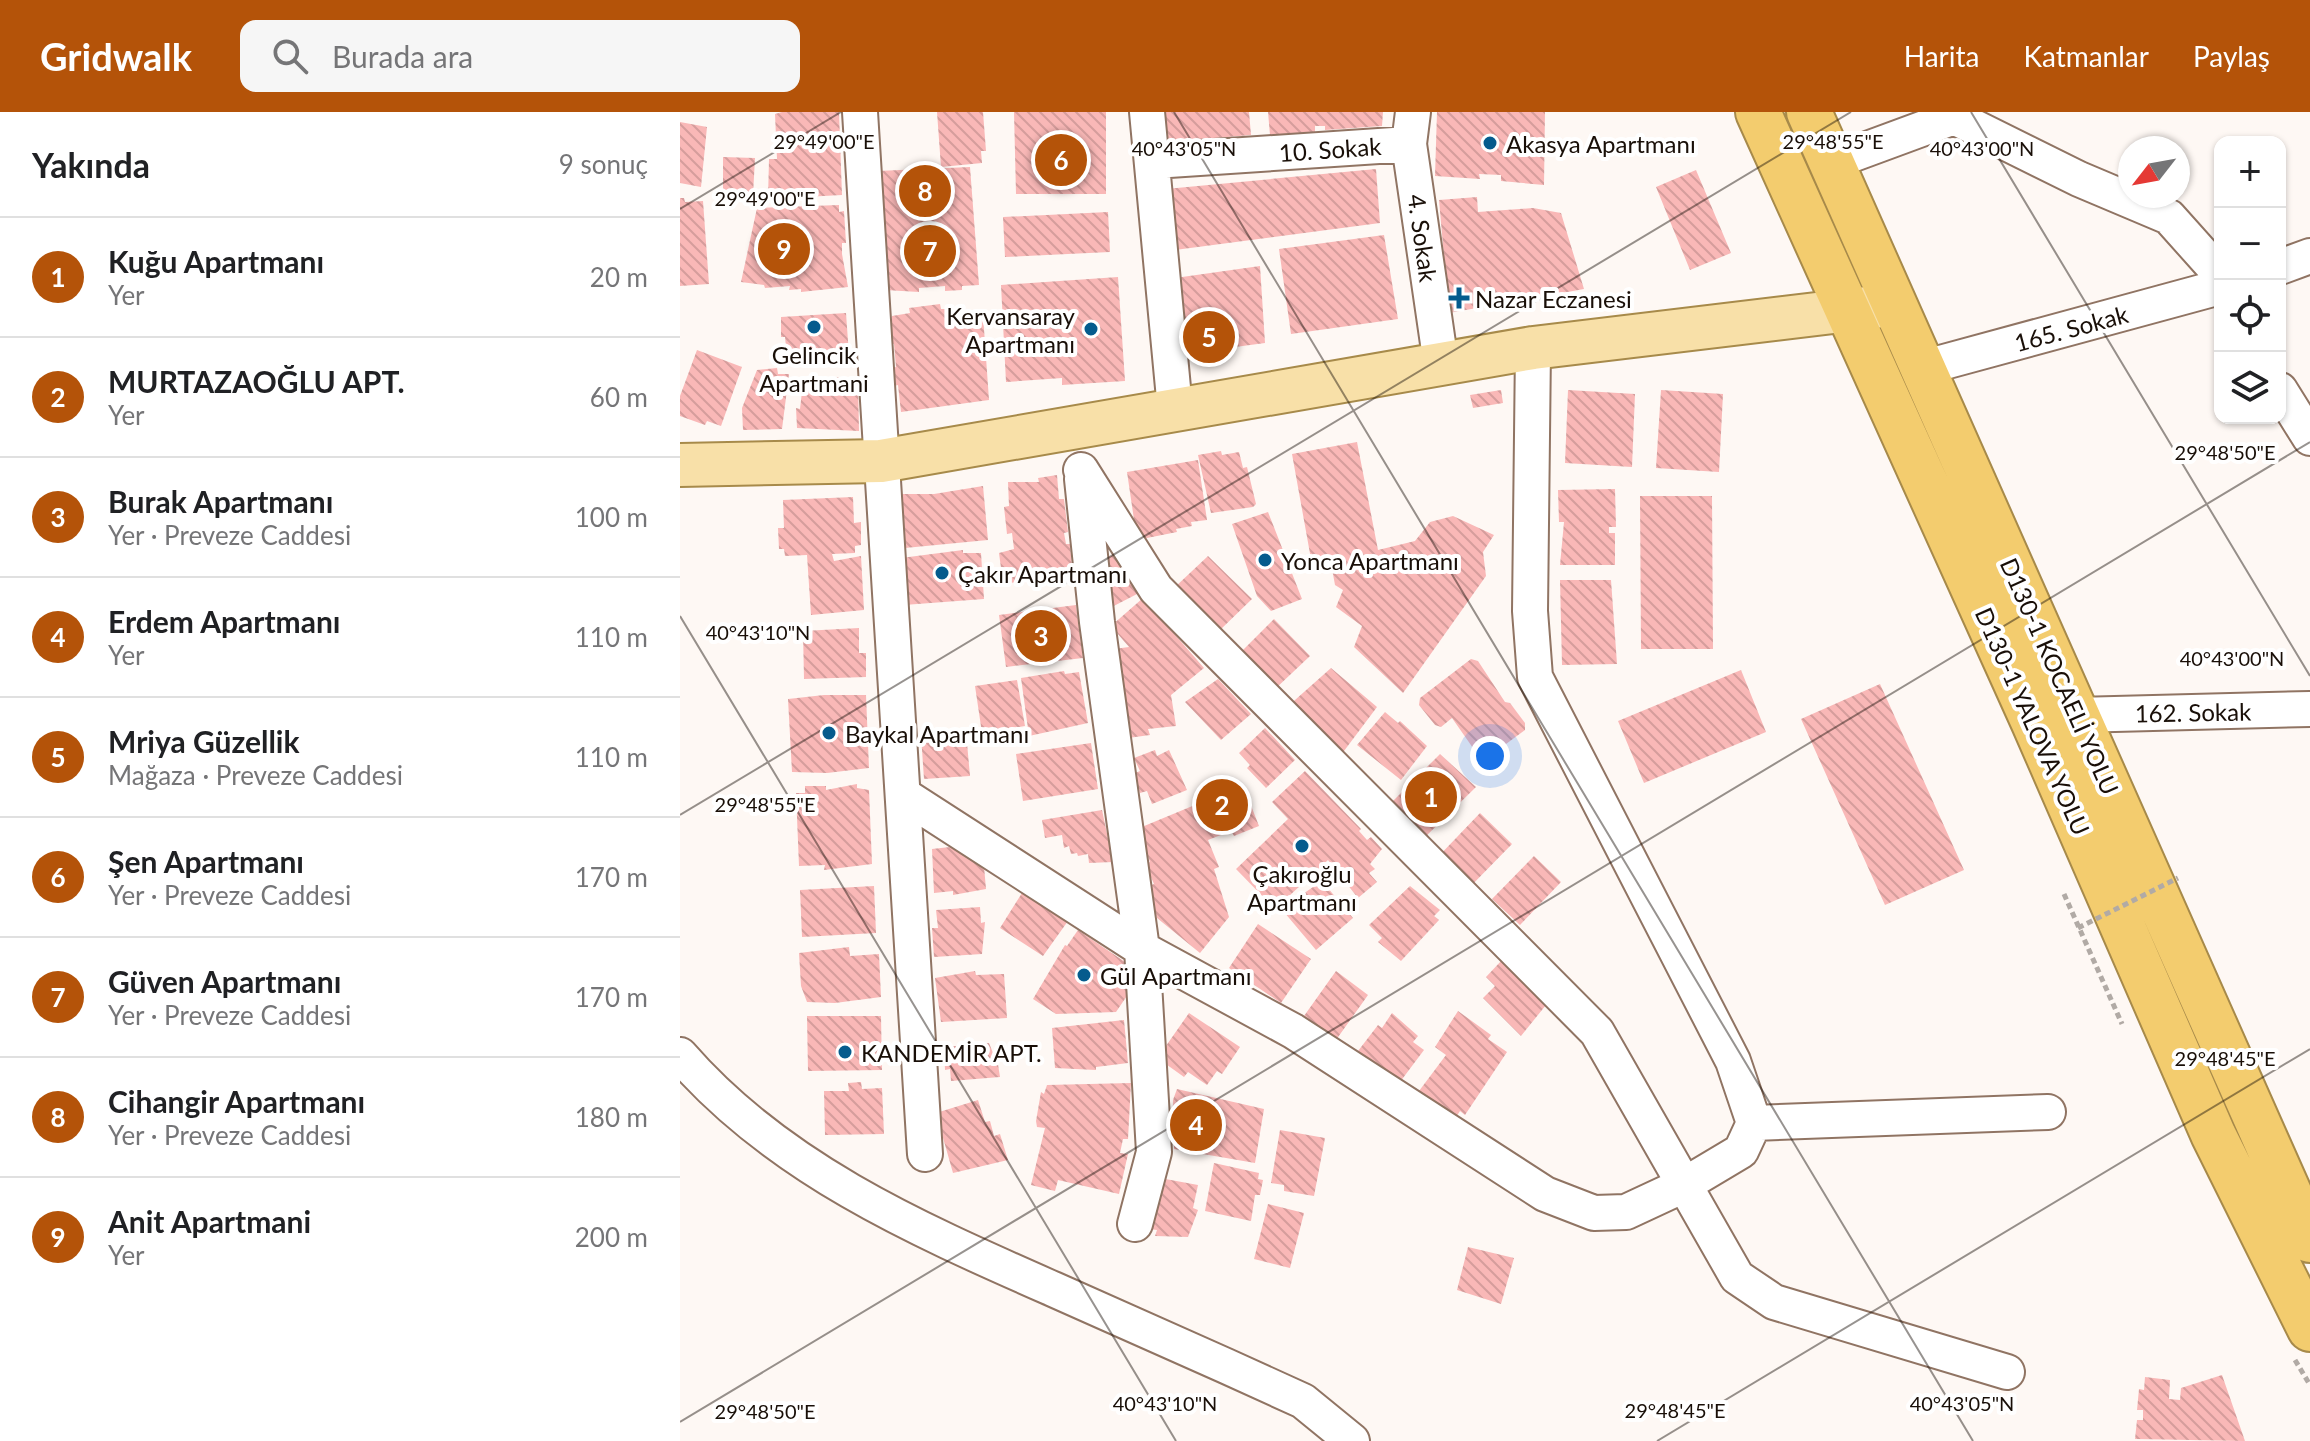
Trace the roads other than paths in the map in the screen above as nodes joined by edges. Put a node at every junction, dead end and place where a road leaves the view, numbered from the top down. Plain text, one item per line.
1 (860, 112) edge
2 (1147, 112) edge
3 (1758, 112) edge
4 (1809, 112) edge
5 (1955, 114) edge
6 (1411, 128) edge
7 (1154, 161) junction
8 (1832, 162) junction
9 (2310, 256) edge
10 (2286, 265) edge
11 (2214, 267) edge
12 (2214, 289) edge
13 (1894, 305) junction
14 (1849, 310) junction
15 (1533, 348) junction
16 (1441, 364) junction
17 (1922, 368) junction
18 (2286, 400) edge
19 (1175, 409) junction
20 (1077, 426) junction
21 (2310, 438) edge
22 (881, 461) junction
23 (680, 465) edge
24 (1081, 470) junction
25 (2310, 709) edge
26 (2076, 715) junction
27 (905, 796) junction
28 (1142, 949) junction
29 (680, 1055) edge
30 (2048, 1112) dead end
31 (1754, 1123) junction
32 (925, 1154) dead end
33 (1684, 1185) junction
34 (1135, 1224) dead end
35 (2307, 1229) edge
36 (2310, 1329) edge
37 (2007, 1372) dead end
38 (1352, 1441) edge

1 - 22 street
2 - 7 street
3 - 14 highway, D130-1 YALOVA YOLU
4 - 8 highway, D130-1 KOCAELİ YOLU
5 - 8 street
5 - 11 street
6 - 7 street, 10. Sokak
6 - 16 street, 4. Sokak
7 - 19 street
8 - 13 highway, D130-1 KOCAELİ YOLU
9 - 10 street
12 - 17 street, 165. Sokak
13 - 14 main road
13 - 17 highway, D130-1 KOCAELİ YOLU
14 - 15 main road
14 - 36 highway, D130-1 YALOVA YOLU
15 - 16 main road
15 - 31 street
16 - 19 main road
17 - 26 highway, D130-1 KOCAELİ YOLU
18 - 21 street
19 - 20 main road
20 - 22 main road
20 - 24 street
22 - 23 main road
22 - 27 street
24 - 28 street
24 - 33 street
25 - 26 street, 162. Sokak
26 - 35 highway, D130-1 KOCAELİ YOLU
27 - 28 street
27 - 32 street
28 - 33 street
28 - 34 street
29 - 38 street
30 - 31 street
31 - 33 street
33 - 37 street

